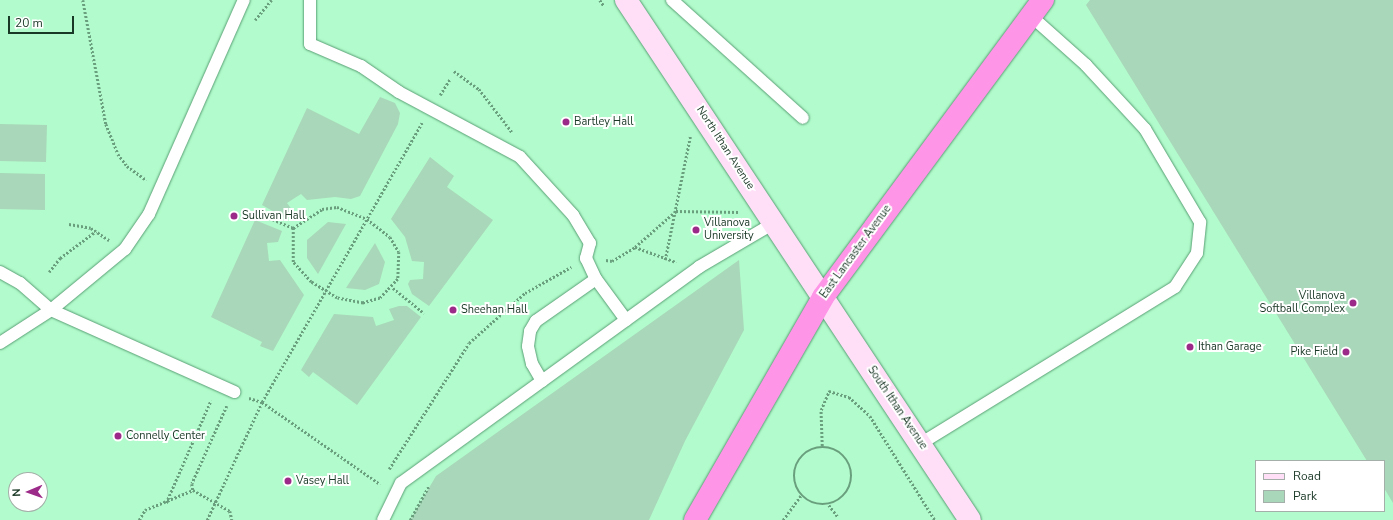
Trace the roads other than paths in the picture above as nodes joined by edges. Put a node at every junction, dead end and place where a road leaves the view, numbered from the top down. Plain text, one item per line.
1 (244, 0) edge
2 (310, 0) edge
3 (626, 0) edge
4 (672, 0) edge
5 (1037, 8) edge
6 (803, 118) dead end
7 (774, 223) junction
8 (0, 272) edge
9 (596, 279) junction
10 (823, 297) junction
11 (51, 310) junction
12 (626, 320) junction
13 (0, 343) edge
14 (542, 381) junction
15 (234, 392) road end
16 (920, 444) junction
17 (384, 520) edge
18 (695, 520) edge
19 (970, 520) edge

1 - 11 lane
2 - 9 lane
3 - 7 street, North Ithan Avenue
4 - 6 lane
5 - 10 highway, East Lancaster Avenue
5 - 16 lane
7 - 10 street, North Ithan Avenue
7 - 12 lane
8 - 11 lane
9 - 12 lane
9 - 14 lane
10 - 16 street, South Ithan Avenue
10 - 18 highway, East Lancaster Avenue
11 - 13 lane
11 - 15 lane
12 - 14 lane
14 - 17 lane
16 - 19 street, South Ithan Avenue

